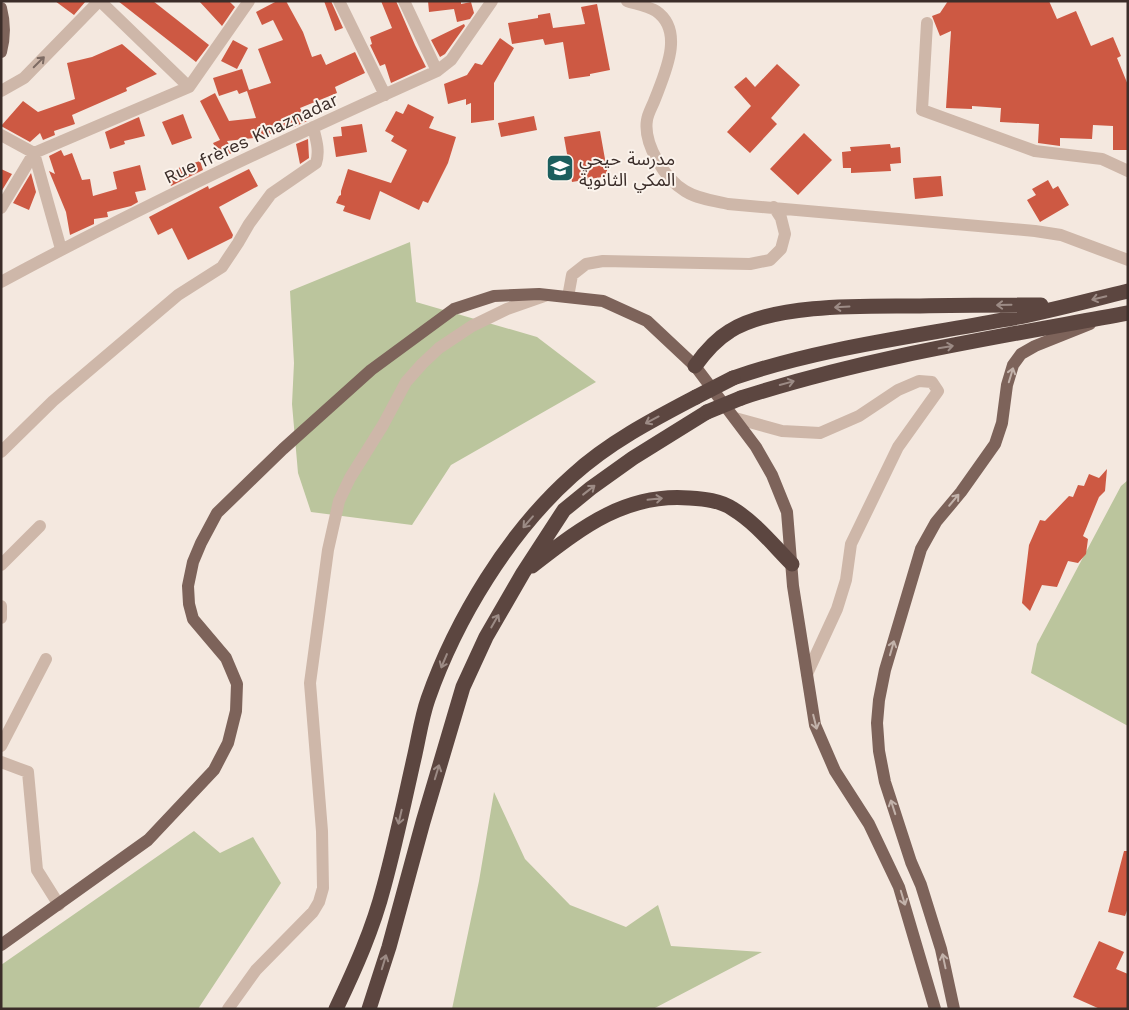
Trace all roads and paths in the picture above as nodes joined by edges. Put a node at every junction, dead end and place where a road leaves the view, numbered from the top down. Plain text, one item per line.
1 (9, 1) edge
2 (99, 1) edge
3 (234, 1) edge
4 (338, 1) edge
5 (404, 1) edge
6 (492, 1) edge
7 (627, 1) edge
8 (246, 6) edge
9 (2, 9) edge
10 (927, 22) dead end
11 (1, 52) edge
12 (437, 72) junction
13 (189, 87) junction
14 (1, 91) edge
15 (385, 95) junction
16 (314, 127) junction
17 (1, 135) edge
18 (34, 152) junction
19 (1128, 171) edge
20 (774, 207) junction
21 (1, 208) edge
22 (61, 249) junction
23 (1128, 260) edge
24 (1, 282) edge
25 (1128, 291) edge
26 (547, 294) junction
27 (568, 297) junction
28 (1070, 304) junction
29 (1128, 313) edge
30 (1104, 318) junction
31 (695, 366) junction
32 (735, 418) junction
33 (1, 452) edge
34 (40, 526) dead end
35 (792, 564) junction
36 (1, 565) edge
37 (522, 573) junction
38 (1, 606) edge
39 (1, 618) edge
40 (46, 659) dead end
41 (807, 674) junction
42 (1, 746) edge
43 (1, 762) edge
44 (911, 862) junction
45 (890, 870) junction
46 (59, 905) junction
47 (1, 945) edge
48 (228, 1009) edge
49 (336, 1009) edge
50 (369, 1009) edge
51 (935, 1009) edge
52 (954, 1009) edge

1 - 9 street
2 - 13 street
14 -> 2 street
3 - 8 street
4 - 15 street
5 - 12 street
6 - 12 street, Rue frères Khaznadar
7 - 20 street
8 - 13 street
9 - 11 main road
10 - 19 street
12 - 15 street, Rue frères Khaznadar
13 - 18 street
15 - 16 street, Rue frères Khaznadar
16 - 22 street, Rue frères Khaznadar
16 - 33 street
17 - 18 street
18 - 21 street
18 - 22 street
20 - 23 street
20 - 27 street
22 - 24 street, Rue frères Khaznadar
25 -> 28 highway
26 - 27 main road
26 - 46 main road
26 - 48 street
27 - 31 main road
28 -> 31 highway
28 -> 49 highway, bridge
29 - 30 highway
37 -> 30 highway, bridge
44 -> 30 main road
31 - 32 main road
32 - 35 main road
32 - 41 street
34 - 36 street
37 -> 35 highway
35 - 41 main road
50 -> 37 highway
38 - 39 street
40 - 42 street
41 -> 45 main road
43 - 46 street
44 - 45 main road
52 -> 44 main road
45 -> 51 main road
46 - 47 main road

